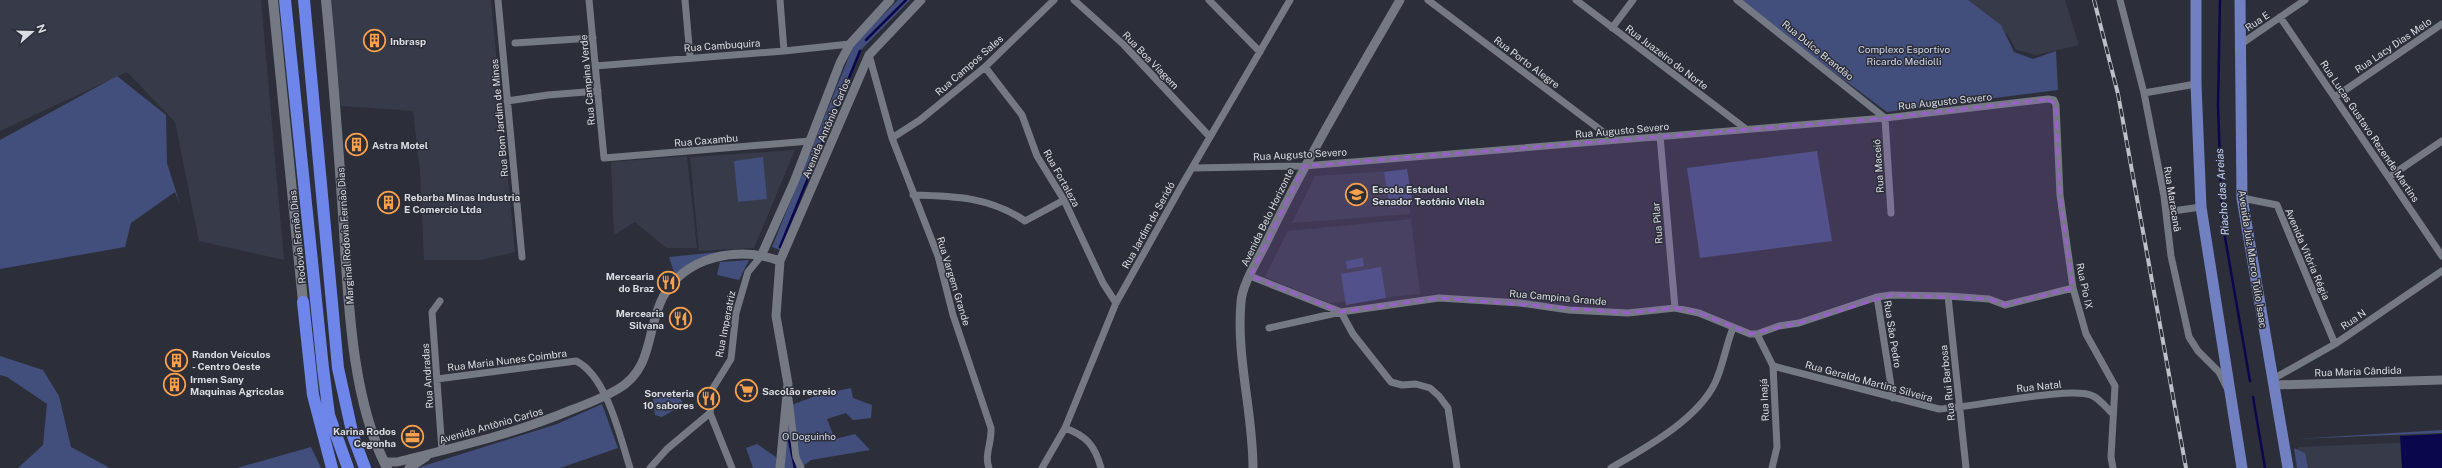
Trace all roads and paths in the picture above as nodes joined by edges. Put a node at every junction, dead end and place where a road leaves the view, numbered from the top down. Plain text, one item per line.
1 (272, 0) edge
2 (285, 0) edge
3 (304, 0) edge
4 (326, 0) edge
5 (498, 0) edge
6 (590, 0) edge
7 (685, 0) edge
8 (780, 0) edge
9 (890, 0) edge
10 (921, 0) edge
11 (1054, 0) edge
12 (1074, 0) edge
13 (1209, 0) edge
14 (1290, 0) edge
15 (1400, 0) edge
16 (1428, 0) edge
17 (1576, 0) edge
18 (1633, 0) edge
19 (1737, 0) edge
20 (2120, 0) edge
21 (2196, 0) edge
22 (2240, 0) edge
23 (2305, 0) edge
24 (2280, 17) junction
25 (2442, 24) edge
26 (1612, 28) junction
27 (593, 38) junction
28 (515, 43) dead end
29 (850, 44) junction
30 (2241, 44) junction
31 (784, 51) junction
32 (1260, 52) junction
33 (869, 55) junction
34 (690, 57) junction
35 (595, 66) junction
36 (985, 66) junction
37 (2196, 84) junction
38 (598, 91) junction
39 (2144, 93) junction
40 (2334, 97) junction
41 (2054, 100) joint
42 (508, 101) junction
43 (1885, 118) junction
44 (1746, 129) junction
45 (1660, 136) junction
46 (1210, 137) junction
47 (892, 138) junction
48 (1614, 140) junction
49 (810, 141) junction
50 (2442, 141) edge
51 (604, 158) joint
52 (1304, 166) junction
53 (1192, 168) junction
54 (2389, 177) junction
55 (913, 195) junction
56 (2242, 198) junction
57 (1064, 200) junction
58 (2201, 207) junction
59 (2166, 212) junction
60 (1891, 213) dead end
61 (762, 254) junction
62 (2442, 256) edge
63 (522, 257) dead end
64 (780, 261) junction
65 (2442, 271) edge
66 (1250, 276) junction
67 (2073, 288) junction
68 (1877, 296) junction
69 (1948, 296) junction
70 (440, 301) dead end
71 (303, 302) joint
72 (1116, 303) junction
73 (1675, 308) junction
74 (1341, 312) junction
75 (1269, 328) dead end
76 (1733, 328) junction
77 (1757, 334) junction
78 (2335, 344) junction
79 (1773, 366) junction
80 (2286, 371) junction
81 (437, 380) junction
82 (2442, 380) edge
83 (2273, 382) junction
84 (2291, 385) junction
85 (2228, 391) junction
86 (788, 392) junction
87 (605, 396) junction
88 (1893, 398) junction
89 (1960, 409) junction
90 (710, 413) junction
91 (2114, 414) junction
92 (1065, 428) junction
93 (442, 451) junction
94 (432, 453) junction
95 (385, 465) edge
96 (332, 468) edge
97 (348, 468) edge
98 (365, 468) edge
99 (409, 468) edge
100 (630, 468) edge
101 (650, 468) edge
102 (732, 468) edge
103 (780, 468) edge
104 (801, 468) edge
105 (989, 468) edge
106 (1042, 468) edge
107 (1100, 468) edge
108 (1254, 468) edge
109 (1457, 468) edge
110 (1611, 468) edge
111 (1772, 468) edge
112 (1966, 468) edge
113 (2114, 468) edge
114 (2242, 468) edge
115 (2288, 468) edge

1 - 71 main road, Rodovia Fernão Dias
2 - 97 highway, Rodovia Fernão Dias
3 - 98 highway
4 - 95 main road, Marginal Rodovia Fernão Dias
5 - 42 street, Rua Bom Jardim de Minas
6 - 27 street, Rua Campina Verde
7 - 34 street
8 - 31 street
9 - 29 street, Avenida Antônio Carlos
10 - 33 street, Avenida Antônio Carlos
11 - 36 street, Rua Campos Sales
12 - 46 street, Rua Boa Viagem
13 - 32 street
14 - 32 street, Rua Jardim do Seridó
15 - 52 street, Avenida Belo Horizonte
16 - 48 street, Rua Porto Alegre
17 - 26 street, Rua Juazeiro do Norte
18 - 26 street
19 - 43 street, Rua Dulce Brandão
20 - 39 street, Rua Maracanã
21 - 37 main road
22 - 30 main road, Avenida Juiz Marco Túlio Isaac
23 - 24 street, Rua E
24 - 30 street, Rua E
24 - 40 street, Rua Lucas Gustavo Rezende Martins
25 - 40 street, Rua Lacy Dias Melo
26 - 44 street, Rua Juazeiro do Norte
27 - 28 street
27 - 35 street, Rua Campina Verde
29 - 31 street, Rua Cambuquira
29 - 49 street, Avenida Antônio Carlos
30 - 56 main road, Avenida Juiz Marco Túlio Isaac
31 - 34 street, Rua Cambuquira
32 - 46 street, Rua Jardim do Seridó
33 - 47 street, Rua Vargem Grande
33 - 64 street, Avenida Antônio Carlos
34 - 35 street, Rua Cambuquira
35 - 38 street, Rua Campina Verde
36 - 47 street, Rua Campos Sales
36 - 57 street, Rua Fortaleza
37 - 39 street
37 - 58 main road
38 - 42 street
38 - 51 street, Rua Campina Verde
39 - 59 street, Rua Maracanã
40 - 54 street, Rua Lucas Gustavo Rezende Martins
41 - 43 street, Rua Augusto Severo
41 - 67 street, Rua Pio IX
42 - 63 street, Rua Bom Jardim de Minas
43 - 44 street, Rua Augusto Severo
43 - 60 street, Rua Maceió
44 - 45 street, Rua Augusto Severo
45 - 48 street, Rua Augusto Severo
45 - 73 street, Rua Pilar
46 - 53 street, Rua Jardim do Seridó
47 - 55 street, Rua Vargem Grande
48 - 52 street, Rua Augusto Severo
49 - 51 street, Rua Caxambu
49 - 61 street, Avenida Antônio Carlos
50 - 54 street
52 - 53 street, Rua Augusto Severo
52 - 66 street, Avenida Belo Horizonte
53 - 72 street, Rua Jardim do Seridó
54 - 62 street, Rua Lucas Gustavo Rezende Martins
55 - 57 street
55 - 105 street, Rua Vargem Grande
56 - 78 street, Avenida Vitória Régia
56 - 83 main road, Avenida Juiz Marco Túlio Isaac
57 - 72 street, Rua Fortaleza
58 - 59 street
58 - 85 main road
59 - 85 street, Rua Maracanã
61 - 64 street, Avenida Antônio Carlos
61 - 87 street, Avenida Antônio Carlos
61 - 90 street, Rua Imperatriz
64 - 86 street
65 - 78 street, Rua N
66 - 74 street
66 - 108 street, Avenida Belo Horizonte
67 - 69 street
67 - 91 street, Rua Pio IX
68 - 69 street
68 - 77 street
68 - 88 street, Rua São Pedro
69 - 89 street, Rua Rui Barbosa
70 - 81 street, Rua Andradas
71 - 96 highway
72 - 92 street, Rua Jardim do Seridó
73 - 74 street, Rua Campina Grande
73 - 76 street, Rua Campina Grande
74 - 75 street, Rua Campina Grande
74 - 109 street
76 - 77 street, Rua Campina Grande
76 - 110 street
77 - 79 street, Rua Inajá
78 - 80 street, Rua N
79 - 88 street, Rua Geraldo Martins Silveira
79 - 111 street, Rua Inajá
80 - 83 street, Rua N
80 - 84 street
81 - 87 street, Rua Maria Nunes Coimbra
81 - 93 street, Rua Andradas
82 - 84 street, Rua Maria Cândida
83 - 84 street, Rua Maria Cândida
83 - 115 main road, Avenida Juiz Marco Túlio Isaac
85 - 114 main road
86 - 103 street
86 - 104 street
87 - 93 street, Avenida Antônio Carlos
87 - 100 street, Rua Maria Nunes Coimbra
88 - 89 street, Rua Geraldo Martins Silveira
89 - 91 street, Rua Natal
89 - 112 street, Rua Rui Barbosa
90 - 101 street
90 - 102 street
91 - 113 street, Rua Pio IX
92 - 106 street, Rua Jardim do Seridó
92 - 107 street
93 - 94 street, Avenida Antônio Carlos
94 - 95 street, Avenida Antônio Carlos
94 - 99 street, Avenida Antônio Carlos

